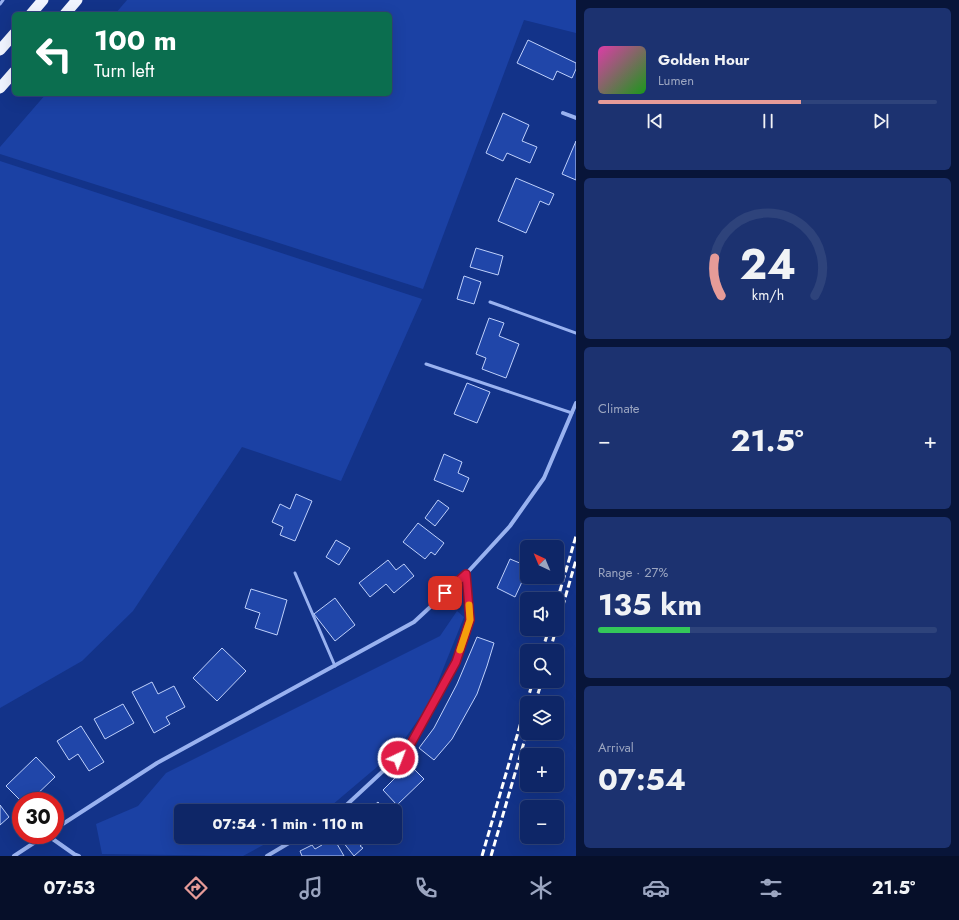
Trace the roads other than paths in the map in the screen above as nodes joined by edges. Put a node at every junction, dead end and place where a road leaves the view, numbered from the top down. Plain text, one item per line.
1 (3, 0) edge
2 (43, 0) edge
3 (77, 0) edge
4 (0, 4) edge
5 (33, 12) edge
6 (67, 12) edge
7 (12, 36) edge
8 (0, 50) edge
9 (12, 74) edge
10 (0, 88) edge
11 (563, 113) dead end
12 (576, 118) edge
13 (490, 302) dead end
14 (576, 333) edge
15 (426, 364) dead end
16 (576, 403) edge
17 (572, 413) junction
18 (295, 573) dead end
19 (466, 574) junction
20 (335, 666) junction
21 (348, 804) edge
22 (64, 823) edge
23 (33, 844) edge
24 (60, 844) edge
25 (287, 844) edge
26 (14, 856) edge
27 (79, 856) edge
28 (266, 856) edge

1 - 4 lane
2 - 5 highway
3 - 6 highway
7 - 8 highway
9 - 10 highway
11 - 12 street
13 - 14 lane
15 - 17 lane
16 - 17 street
17 - 19 street
18 - 20 lane
19 - 20 street
19 - 21 street
20 - 22 street
23 - 26 street
24 - 27 street
25 - 28 street

